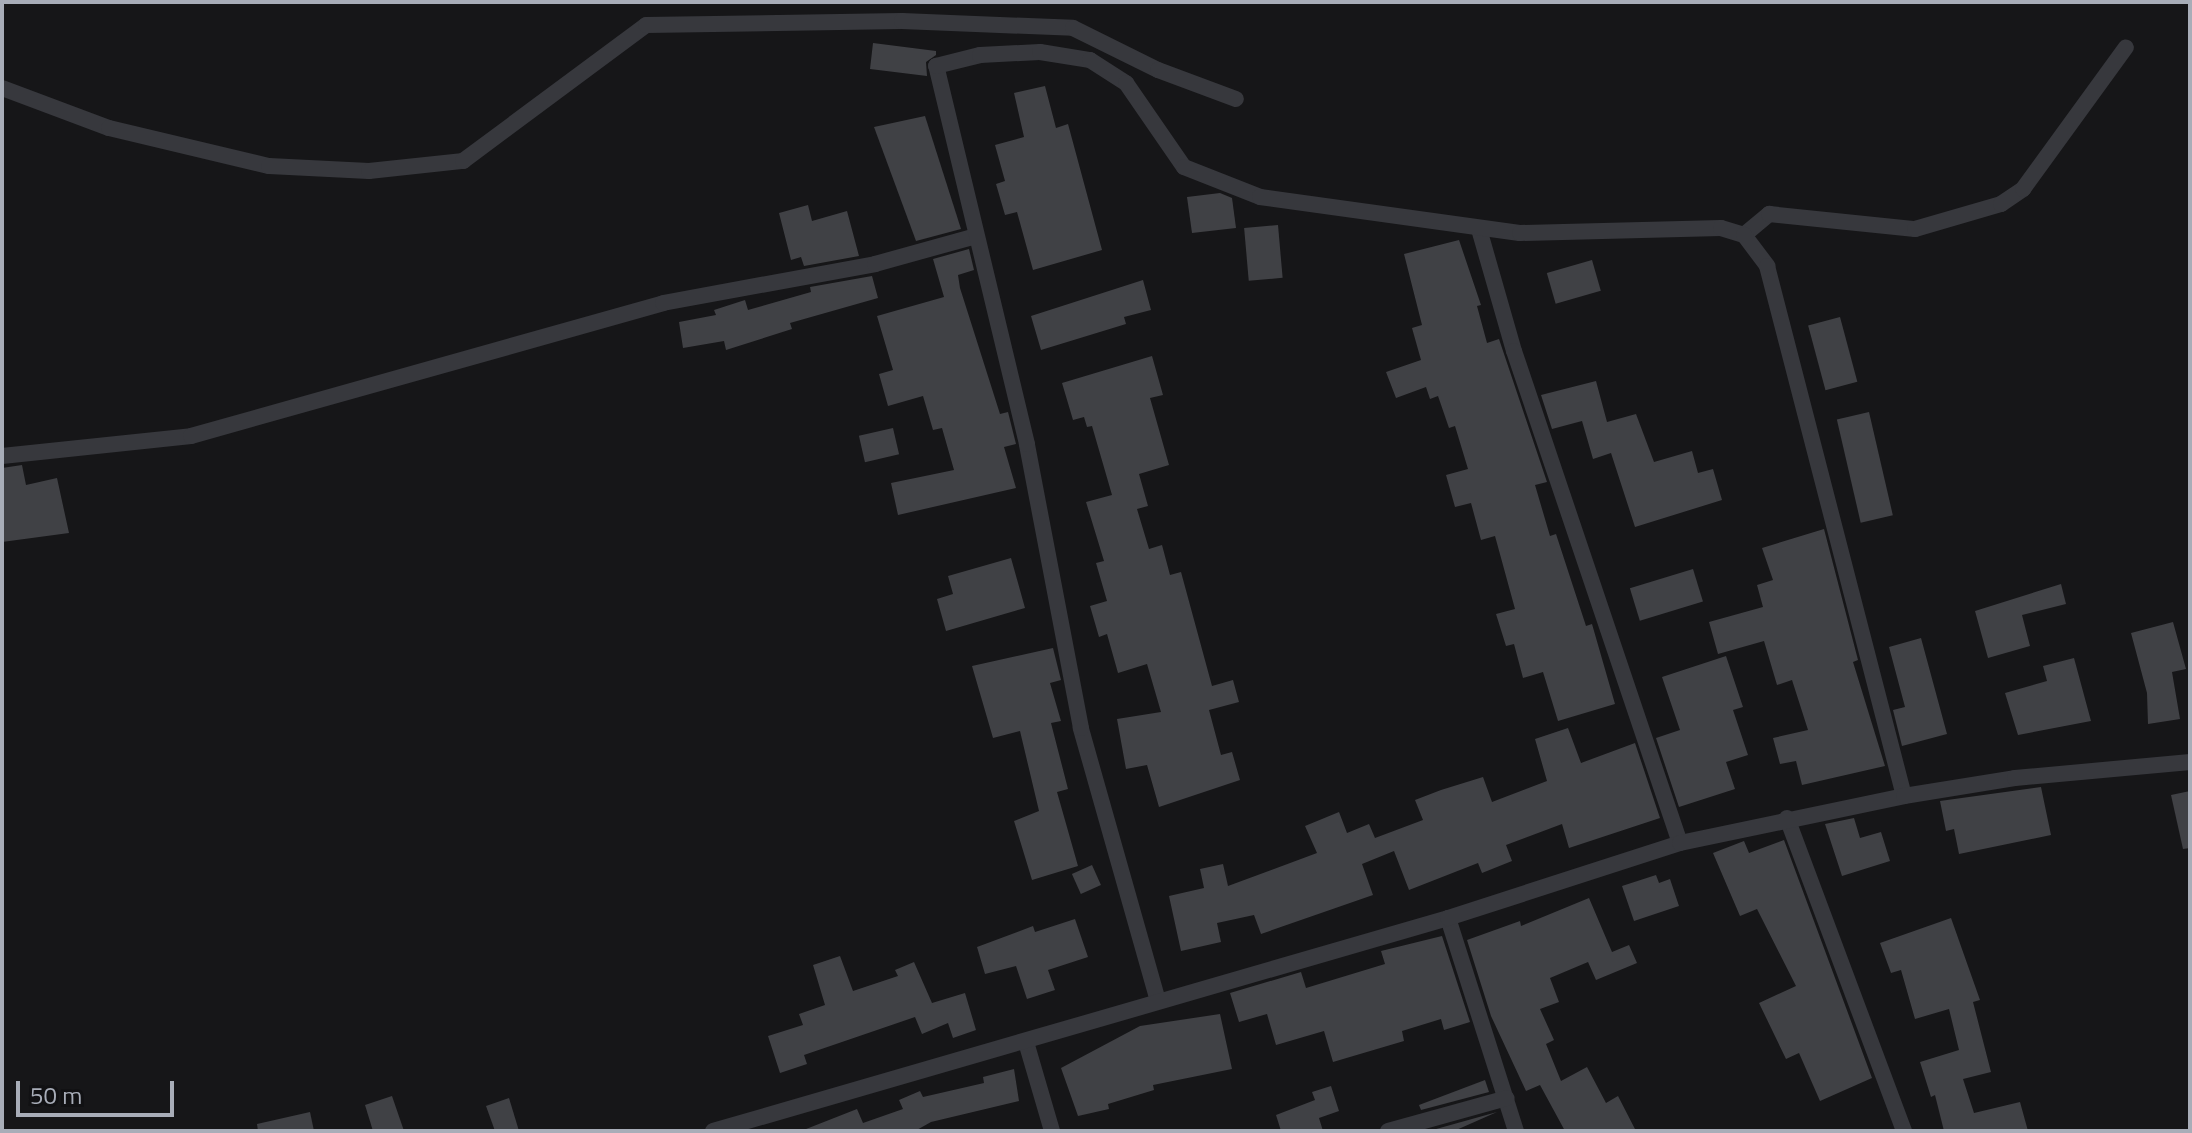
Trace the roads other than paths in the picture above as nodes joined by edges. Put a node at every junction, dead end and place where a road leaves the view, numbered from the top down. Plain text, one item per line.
1 (2126, 47) dead end
2 (2, 88) edge
3 (1236, 99) dead end
4 (1479, 229) junction
5 (1744, 235) junction
6 (976, 236) junction
7 (2, 456) edge
8 (2190, 762) edge
9 (1904, 796) junction
10 (1787, 818) junction
11 (1680, 843) junction
12 (1448, 918) junction
13 (1158, 1001) junction
14 (1026, 1042) junction
15 (1507, 1098) junction
16 (713, 1131) edge
17 (1052, 1131) edge
18 (1388, 1131) edge
19 (1516, 1131) edge
20 (1904, 1131) edge

1 - 5 street
2 - 3 street
4 - 5 street
4 - 6 street
4 - 11 street
5 - 9 street
6 - 7 street
6 - 13 street
8 - 9 street
9 - 10 street
10 - 11 street
10 - 20 street
11 - 12 street
12 - 13 street
12 - 15 street
13 - 14 street
14 - 16 street
14 - 17 street
15 - 18 street
15 - 19 street

